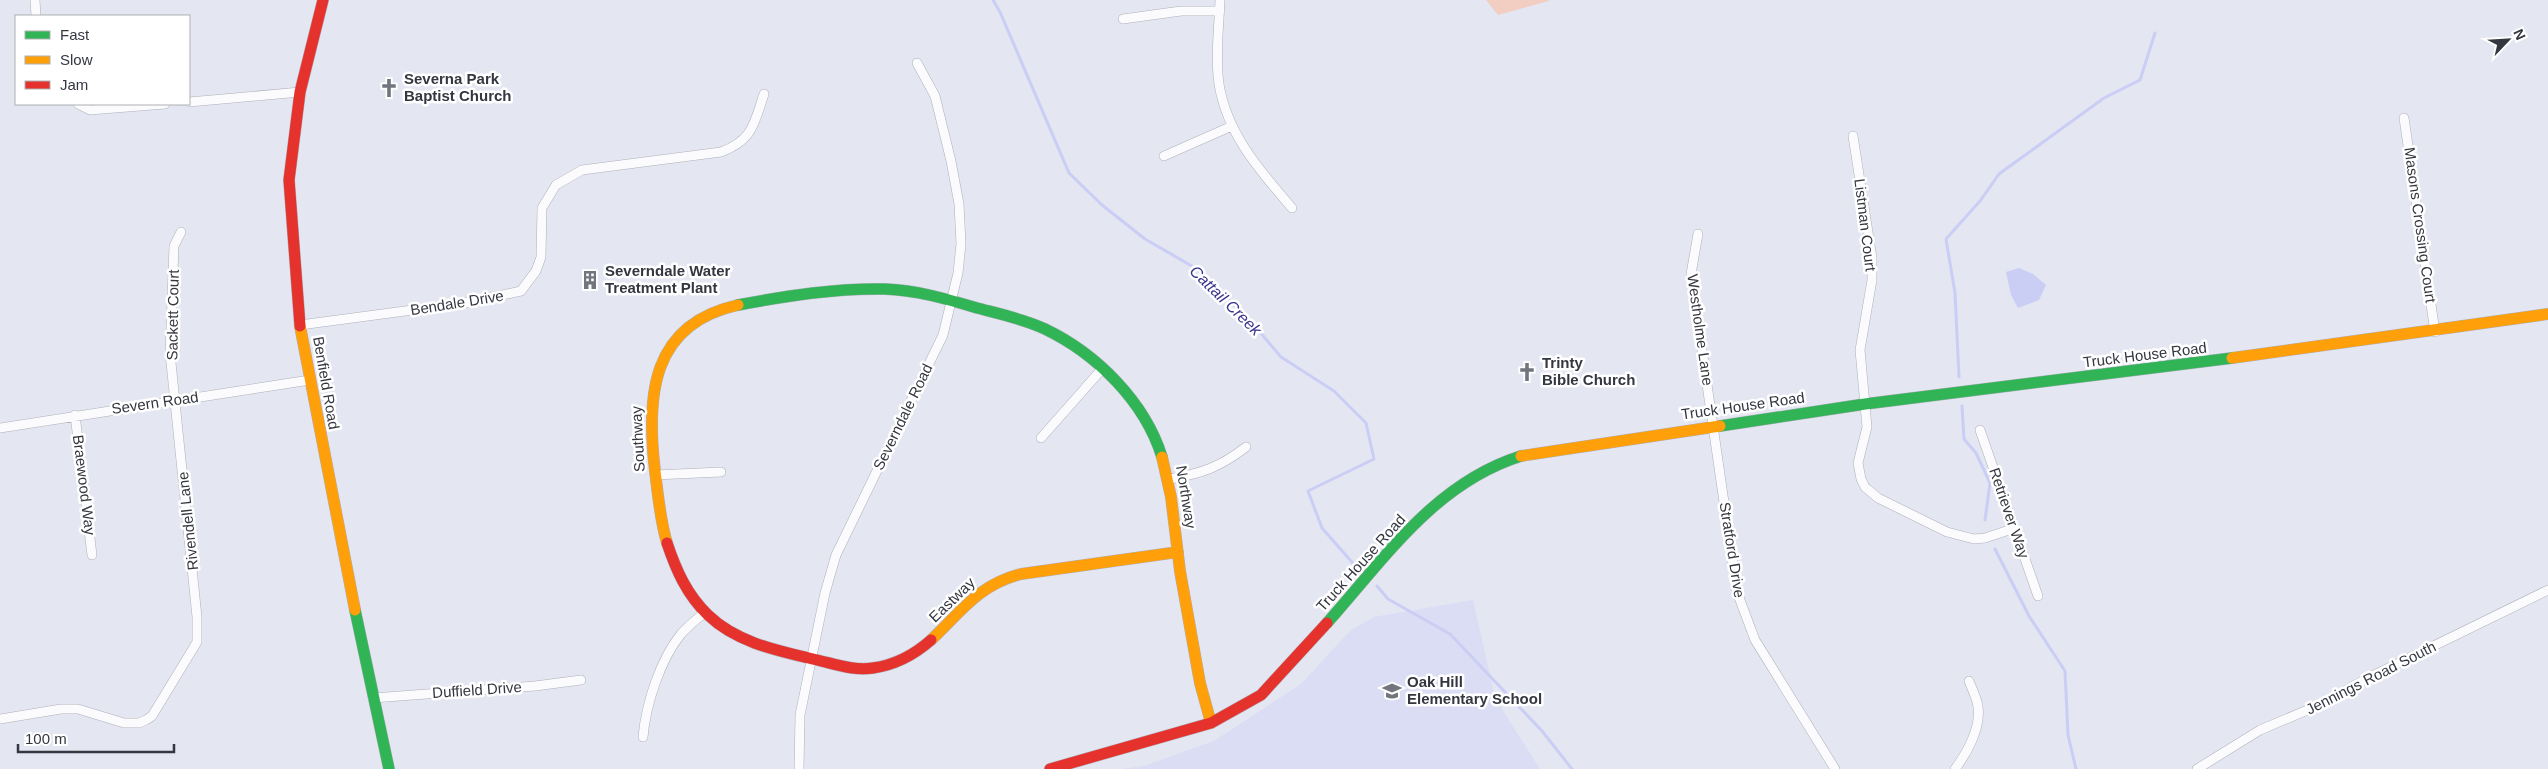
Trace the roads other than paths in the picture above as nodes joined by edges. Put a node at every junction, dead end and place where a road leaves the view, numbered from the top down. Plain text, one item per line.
1 (35, 0) edge
2 (323, 0) edge
3 (1220, 0) edge
4 (1220, 11) junction
5 (36, 15) edge
6 (1123, 19) dead end
7 (917, 63) dead end
8 (300, 92) junction
9 (764, 94) dead end
10 (190, 102) edge
11 (80, 105) edge
12 (152, 105) edge
13 (2404, 118) dead end
14 (1232, 126) junction
15 (1853, 136) dead end
16 (1164, 156) dead end
17 (1292, 208) dead end
18 (181, 232) dead end
19 (1698, 234) dead end
20 (953, 302) junction
21 (2548, 314) edge
22 (300, 325) junction
23 (2435, 332) junction
24 (1102, 369) junction
25 (310, 380) junction
26 (176, 400) junction
27 (1865, 404) junction
28 (75, 415) junction
29 (1714, 425) junction
30 (0, 428) edge
31 (1980, 430) dead end
32 (1041, 438) dead end
33 (1246, 447) dead end
34 (721, 472) dead end
35 (655, 475) junction
36 (1170, 479) junction
37 (2015, 528) junction
38 (1178, 552) junction
39 (92, 555) dead end
40 (2548, 590) edge
41 (2038, 596) dead end
42 (704, 613) junction
43 (812, 659) junction
44 (581, 680) dead end
45 (1969, 681) dead end
46 (373, 698) junction
47 (0, 719) edge
48 (1211, 723) junction
49 (643, 737) dead end
50 (1066, 767) edge
51 (389, 769) edge
52 (798, 769) edge
53 (1050, 769) edge
54 (1835, 769) edge
55 (1955, 769) edge
56 (2197, 769) edge

1 - 5 street
2 - 8 street, Benfield Road
3 - 4 street
4 - 6 street
4 - 14 street
7 - 20 street, Severndale Road
8 - 10 street
8 - 22 street, Benfield Road
9 - 22 street, Bendale Drive
11 - 12 street
13 - 23 street, Masons Crossing Court
14 - 16 street
14 - 17 street
15 - 27 street, Listman Court
18 - 26 street, Sackett Court
19 - 29 street, Westholme Lane
20 - 24 street, Northway
20 - 35 street, Southway
20 - 43 street, Severndale Road
21 - 23 street, Truck House Road
22 - 25 street, Benfield Road
23 - 27 street, Truck House Road
24 - 32 street
24 - 36 street, Northway
25 - 26 street, Severn Road
25 - 46 street, Benfield Road
26 - 28 street, Severn Road
26 - 47 street, Rivendell Lane
27 - 29 street, Truck House Road
27 - 37 street, Listman Court
28 - 30 street, Severn Road
28 - 39 street, Braewood Way
29 - 48 street, Truck House Road
29 - 54 street, Stratford Drive
31 - 37 street, Retriever Way
33 - 36 street
34 - 35 street
35 - 42 street, Southway
36 - 38 street, Northway
37 - 41 street, Retriever Way
38 - 43 street, Eastway
38 - 48 street, Northway
40 - 56 street, Jennings Road South
42 - 43 street, Southway
42 - 49 street
43 - 52 street, Severndale Road
44 - 46 street, Duffield Drive
45 - 55 street
46 - 51 street, Benfield Road
48 - 50 street, Truck House Road
50 - 53 street, Truck House Road

